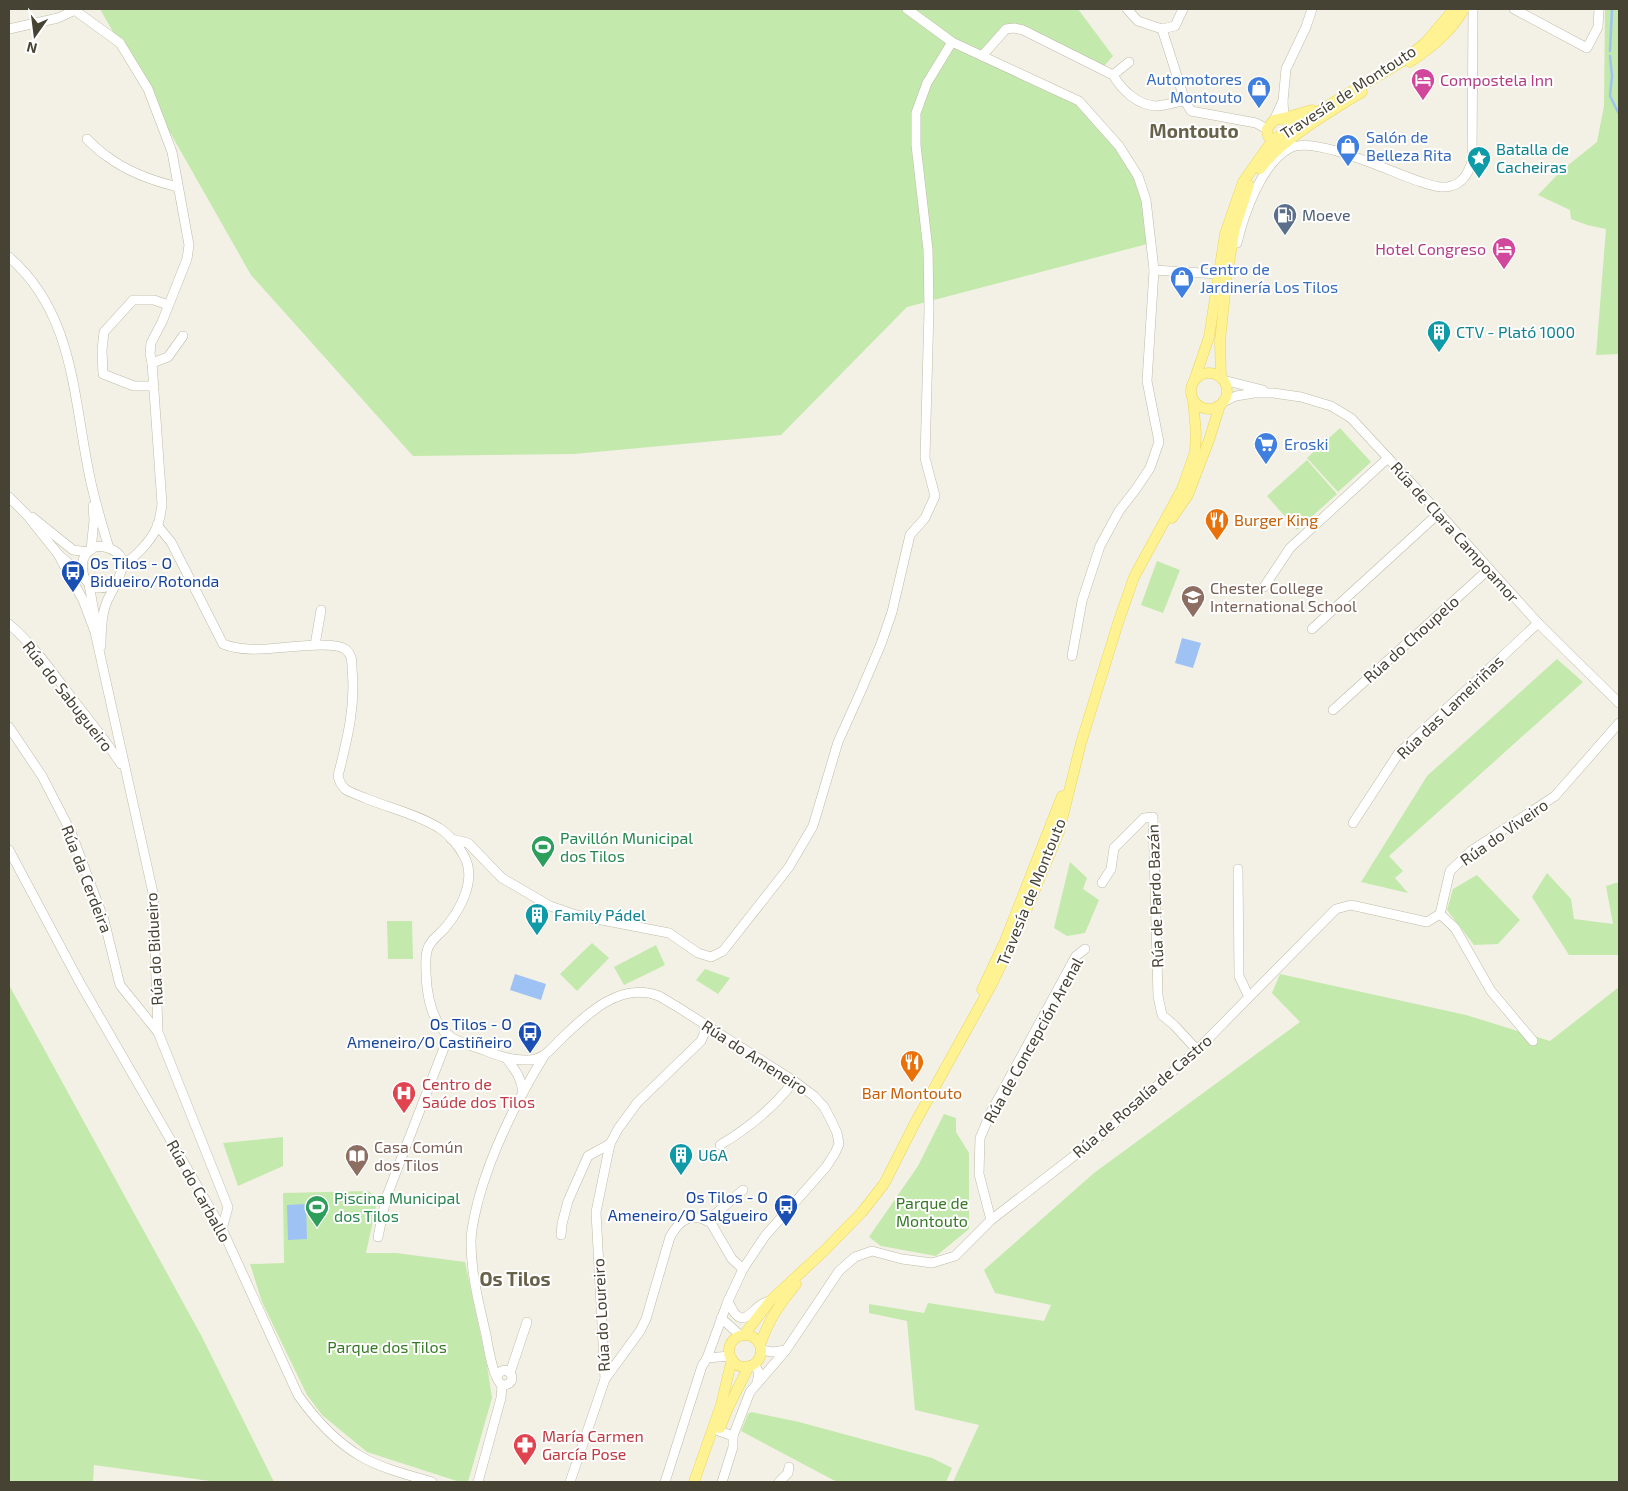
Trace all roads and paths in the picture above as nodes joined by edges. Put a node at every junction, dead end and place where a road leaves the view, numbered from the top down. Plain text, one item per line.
1 (907, 9) edge
2 (1127, 9) edge
3 (1183, 9) edge
4 (1312, 9) edge
5 (1454, 9) edge
6 (1464, 9) edge
7 (1473, 9) edge
8 (1514, 9) edge
9 (1599, 9) edge
10 (74, 10) edge
11 (9, 29) edge
12 (1162, 29) junction
13 (952, 42) junction
14 (982, 56) junction
15 (1129, 62) dead end
16 (1113, 75) junction
17 (1339, 98) junction
18 (1185, 101) junction
19 (1283, 101) junction
20 (1284, 118) junction
21 (1270, 124) junction
22 (1295, 130) junction
23 (87, 138) dead end
24 (1276, 144) junction
25 (178, 187) junction
26 (9, 257) edge
27 (1154, 270) junction
28 (1223, 274) junction
29 (168, 305) junction
30 (183, 336) dead end
31 (152, 362) junction
32 (1222, 379) junction
33 (1194, 380) junction
34 (154, 386) junction
35 (1273, 393) junction
36 (1193, 399) junction
37 (1222, 404) junction
38 (1388, 458) junction
39 (92, 486) junction
40 (9, 497) edge
41 (1439, 512) junction
42 (26, 514) junction
43 (157, 525) junction
44 (1152, 544) junction
45 (143, 546) junction
46 (109, 548) junction
47 (73, 550) junction
48 (90, 551) junction
49 (58, 554) junction
50 (117, 554) junction
51 (122, 567) junction
52 (1490, 569) junction
53 (86, 580) junction
54 (115, 583) junction
55 (1264, 587) dead end
56 (105, 604) junction
57 (321, 610) dead end
58 (91, 616) junction
59 (9, 624) edge
60 (1538, 624) junction
61 (1312, 629) dead end
62 (315, 645) junction
63 (1072, 656) dead end
64 (100, 659) junction
65 (1619, 703) edge
66 (1333, 710) dead end
67 (1619, 723) edge
68 (9, 727) edge
69 (125, 770) junction
70 (1353, 822) dead end
71 (451, 839) junction
72 (9, 850) edge
73 (1238, 869) dead end
74 (1102, 883) dead end
75 (1440, 914) junction
76 (1085, 949) dead end
77 (1249, 997) junction
78 (704, 1024) junction
79 (158, 1032) junction
80 (449, 1036) junction
81 (1533, 1041) dead end
82 (1197, 1050) junction
83 (544, 1056) junction
84 (507, 1059) junction
85 (794, 1081) junction
86 (523, 1092) junction
87 (610, 1144) junction
88 (720, 1145) dead end
89 (743, 1190) dead end
90 (991, 1220) junction
91 (710, 1223) junction
92 (222, 1229) junction
93 (562, 1235) dead end
94 (378, 1237) dead end
95 (816, 1258) junction
96 (743, 1269) junction
97 (728, 1301) junction
98 (770, 1301) junction
99 (721, 1318) junction
100 (527, 1322) dead end
101 (742, 1335) junction
102 (713, 1342) junction
103 (761, 1348) junction
104 (786, 1350) junction
105 (730, 1356) junction
106 (707, 1358) junction
107 (775, 1364) junction
108 (752, 1366) junction
109 (510, 1373) junction
110 (497, 1376) junction
111 (605, 1379) junction
112 (502, 1385) junction
113 (756, 1386) junction
114 (719, 1430) junction
115 (733, 1436) junction
116 (789, 1467) dead end
117 (432, 1482) edge
118 (478, 1482) edge
119 (570, 1482) edge
120 (665, 1482) edge
121 (693, 1482) edge
122 (700, 1482) edge
123 (722, 1482) edge
124 (778, 1482) edge

1 - 13 street
2 - 12 street
3 - 12 street
4 - 19 street
5 - 17 main road, Travesía de Montouto
6 - 22 main road, Travesía de Montouto
7 - 28 street
8 - 9 street
10 - 11 street
10 - 25 street
12 - 18 street
13 - 14 street
13 - 71 street
14 - 16 street
14 - 27 street
15 - 16 street
16 - 18 street
17 - 20 main road
17 - 22 main road, Travesía de Montouto
18 - 21 street
19 - 20 street
19 - 21 street
20 - 21 main road
20 - 22 main road
21 - 24 main road
22 - 24 main road, Travesía de Montouto
23 - 25 street
24 - 28 main road, Travesía de Montouto
25 - 29 street
26 - 39 street
27 - 28 street
27 - 63 street
28 - 32 main road, Travesía de Montouto
28 - 33 main road, Travesía de Montouto
29 - 31 street
29 - 34 street
30 - 31 street
31 - 34 street
32 - 33 main road
32 - 35 street
32 - 37 main road, Travesía de Montouto
33 - 36 main road, Travesía de Montouto
34 - 43 street
35 - 37 street
35 - 38 street, Rúa de Clara Campoamor
36 - 37 main road
36 - 44 main road, Travesía de Montouto
37 - 44 main road, Travesía de Montouto
38 - 41 street, Rúa de Clara Campoamor
38 - 55 street
39 - 46 street
39 - 48 street
40 - 42 street, Rúa do Bidueiro
41 - 52 street, Rúa de Clara Campoamor
41 - 61 street
42 - 47 street, Rúa do Bidueiro
42 - 49 street, Rúa do Bidueiro
43 - 45 street
43 - 62 street
44 - 95 main road, Travesía de Montouto
45 - 50 street
45 - 51 street
46 - 48 street
46 - 50 street
47 - 48 street
47 - 49 street
48 - 53 street
49 - 53 street, Rúa do Bidueiro
49 - 58 street, Rúa do Bidueiro
50 - 51 street
51 - 54 street
52 - 60 street, Rúa de Clara Campoamor
52 - 66 street, Rúa do Choupelo
53 - 54 street
53 - 58 street, Rúa do Bidueiro
54 - 56 street, Rúa do Bidueiro
56 - 58 street
56 - 64 street, Rúa do Bidueiro
57 - 62 street
58 - 64 street, Rúa do Bidueiro
59 - 69 street, Rúa do Sabugueiro
60 - 65 street, Rúa de Clara Campoamor
60 - 70 street, Rúa das Lameiriñas
62 - 71 street
64 - 69 street, Rúa do Bidueiro
67 - 75 street, Rúa do Viveiro
68 - 79 street, Rúa da Cerdeira
69 - 79 street, Rúa do Bidueiro
71 - 80 street
72 - 92 street, Rúa do Carballo
73 - 77 street
74 - 82 street, Rúa de Pardo Bazán
75 - 77 street, Rúa de Rosalía de Castro
75 - 81 street
76 - 90 street, Rúa de Concepción Arenal
77 - 82 street, Rúa de Rosalía de Castro
78 - 83 street, Rúa do Ameneiro
78 - 85 street, Rúa do Ameneiro
78 - 87 street, Rúa do Loureiro
79 - 92 street, Rúa do Bidueiro
80 - 84 street
80 - 94 street
82 - 90 street, Rúa de Rosalía de Castro
83 - 84 street
83 - 86 street, Rúa do Ameneiro
84 - 86 street
85 - 88 street
85 - 96 street, Rúa do Ameneiro
86 - 110 street, Rúa do Ameneiro
87 - 93 street
87 - 111 street, Rúa do Loureiro
89 - 91 street
90 - 104 street, Rúa de Rosalía de Castro
91 - 96 street
91 - 111 street
92 - 117 street, Rúa do Carballo
95 - 98 main road, Travesía de Montouto
95 - 103 main road, Travesía de Montouto
96 - 97 street, Rúa do Ameneiro
97 - 98 street
97 - 99 street, Rúa do Ameneiro
98 - 101 main road, Travesía de Montouto
99 - 101 street
99 - 102 street, Rúa do Ameneiro
100 - 109 street
101 - 103 main road
101 - 105 main road
102 - 105 street
102 - 106 street, Rúa do Ameneiro
103 - 104 street
103 - 108 main road
104 - 107 street
105 - 106 street
105 - 108 main road
105 - 121 main road
106 - 120 street, Rúa do Ameneiro
107 - 108 street
107 - 113 street
108 - 113 street
108 - 114 main road
109 - 110 street
109 - 112 street
110 - 112 street
111 - 119 street, Rúa do Loureiro
112 - 118 street
113 - 115 street
114 - 115 street
114 - 122 main road
115 - 123 street
116 - 124 street

